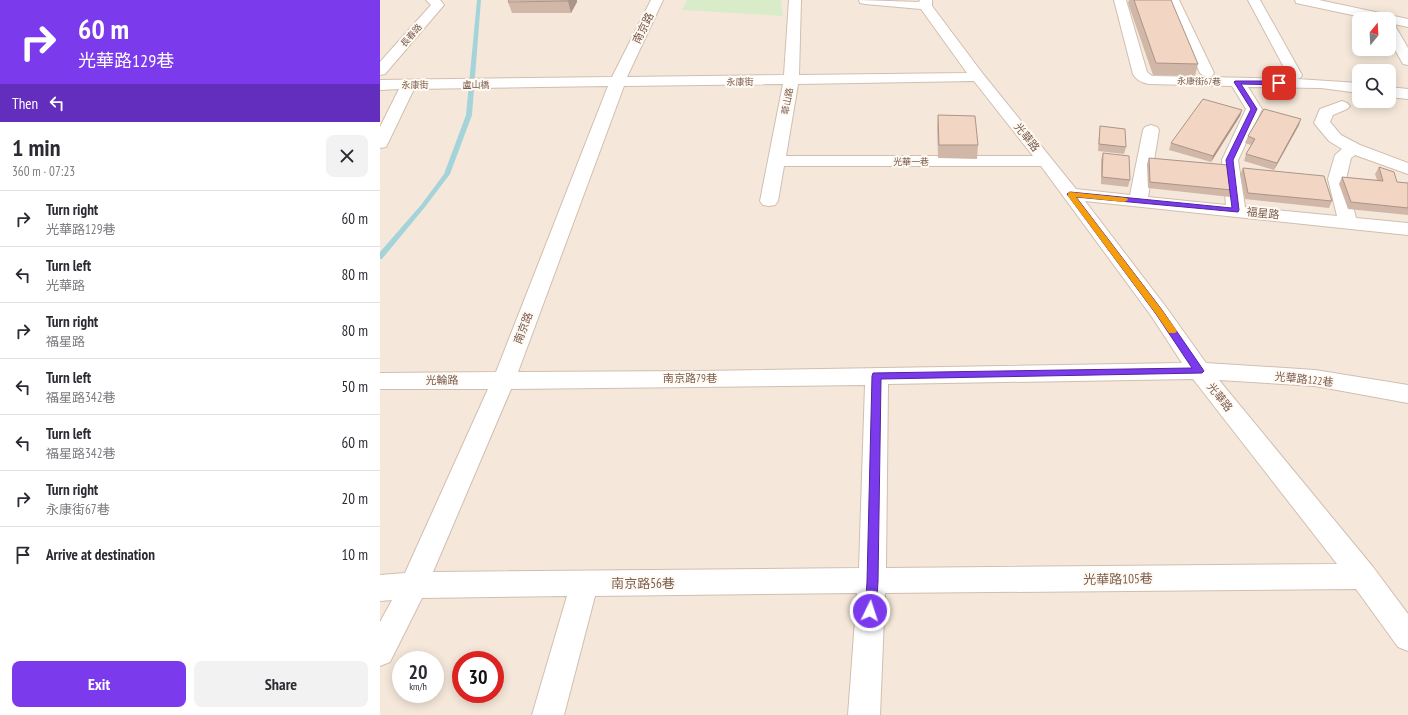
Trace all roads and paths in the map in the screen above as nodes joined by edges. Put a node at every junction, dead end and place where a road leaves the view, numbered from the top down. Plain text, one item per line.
1 (432, 0) edge
2 (657, 0) edge
3 (795, 0) edge
4 (865, 0) edge
5 (1120, 0) edge
6 (1173, 0) edge
7 (1254, 0) edge
8 (1301, 0) edge
9 (925, 3) edge
10 (1352, 13) edge
11 (1396, 22) edge
12 (1408, 23) edge
13 (1396, 39) edge
14 (1408, 61) edge
15 (380, 71) edge
16 (1207, 73) dead end
17 (1295, 75) dead end
18 (978, 77) junction
19 (791, 80) junction
20 (618, 81) junction
21 (1237, 82) junction
22 (380, 84) edge
23 (409, 84) junction
24 (450, 84) joint
25 (502, 84) joint
26 (1352, 87) edge
27 (1396, 93) edge
28 (1408, 94) edge
29 (1342, 106) dead end
30 (1151, 130) dead end
31 (380, 143) edge
32 (1354, 150) junction
33 (776, 161) junction
34 (1046, 161) junction
35 (1408, 169) edge
36 (1070, 194) junction
37 (769, 201) dead end
38 (1138, 201) junction
39 (1236, 210) junction
40 (1348, 222) junction
41 (1408, 229) edge
42 (1199, 371) junction
43 (877, 376) junction
44 (504, 379) junction
45 (380, 381) edge
46 (1408, 394) edge
47 (1362, 576) junction
48 (872, 582) junction
49 (584, 584) junction
50 (414, 585) junction
51 (380, 588) edge
52 (1408, 637) edge
53 (380, 652) edge
54 (548, 715) edge
55 (864, 715) edge

1 - 15 street, 長春路
2 - 20 street, 南京路
3 - 19 street, 華山路
4 - 9 street
5 - 21 street, 永康街67巷
6 - 16 street
7 - 17 street
8 - 10 street
9 - 18 street, 光華路
11 - 12 street
13 - 14 street
18 - 19 street, 永康街
18 - 34 street, 光華路
19 - 20 street, 永康街
19 - 33 street, 華山路
20 - 25 street, 永康街
20 - 44 street, 南京路
21 - 26 street, 永康街67巷
21 - 39 street
22 - 23 street, 永康街
23 - 24 street, 永康街
23 - 31 street
24 - 25 street, 盧山橋
27 - 28 street
29 - 32 street
30 - 38 street
32 - 35 street
32 - 40 street
33 - 34 street, 光華一巷
33 - 37 street, 華山路
34 - 36 street, 光華路
36 - 38 street, 福星路
36 - 42 street, 光華路
38 - 39 street, 福星路
39 - 40 street, 福星路
40 - 41 street, 福星路
42 - 43 street, 光華路122巷
42 - 46 street, 光華路122巷
42 - 47 street, 光華路
43 - 44 street, 南京路79巷
43 - 48 street
44 - 45 street, 光輪路
44 - 50 street, 南京路
47 - 48 street, 光華路105巷
47 - 52 street, 光華路
48 - 49 street, 南京路56巷
48 - 55 street
49 - 50 street, 南京路56巷
49 - 54 street
50 - 51 street, 南京路56巷
50 - 53 street, 南京路

